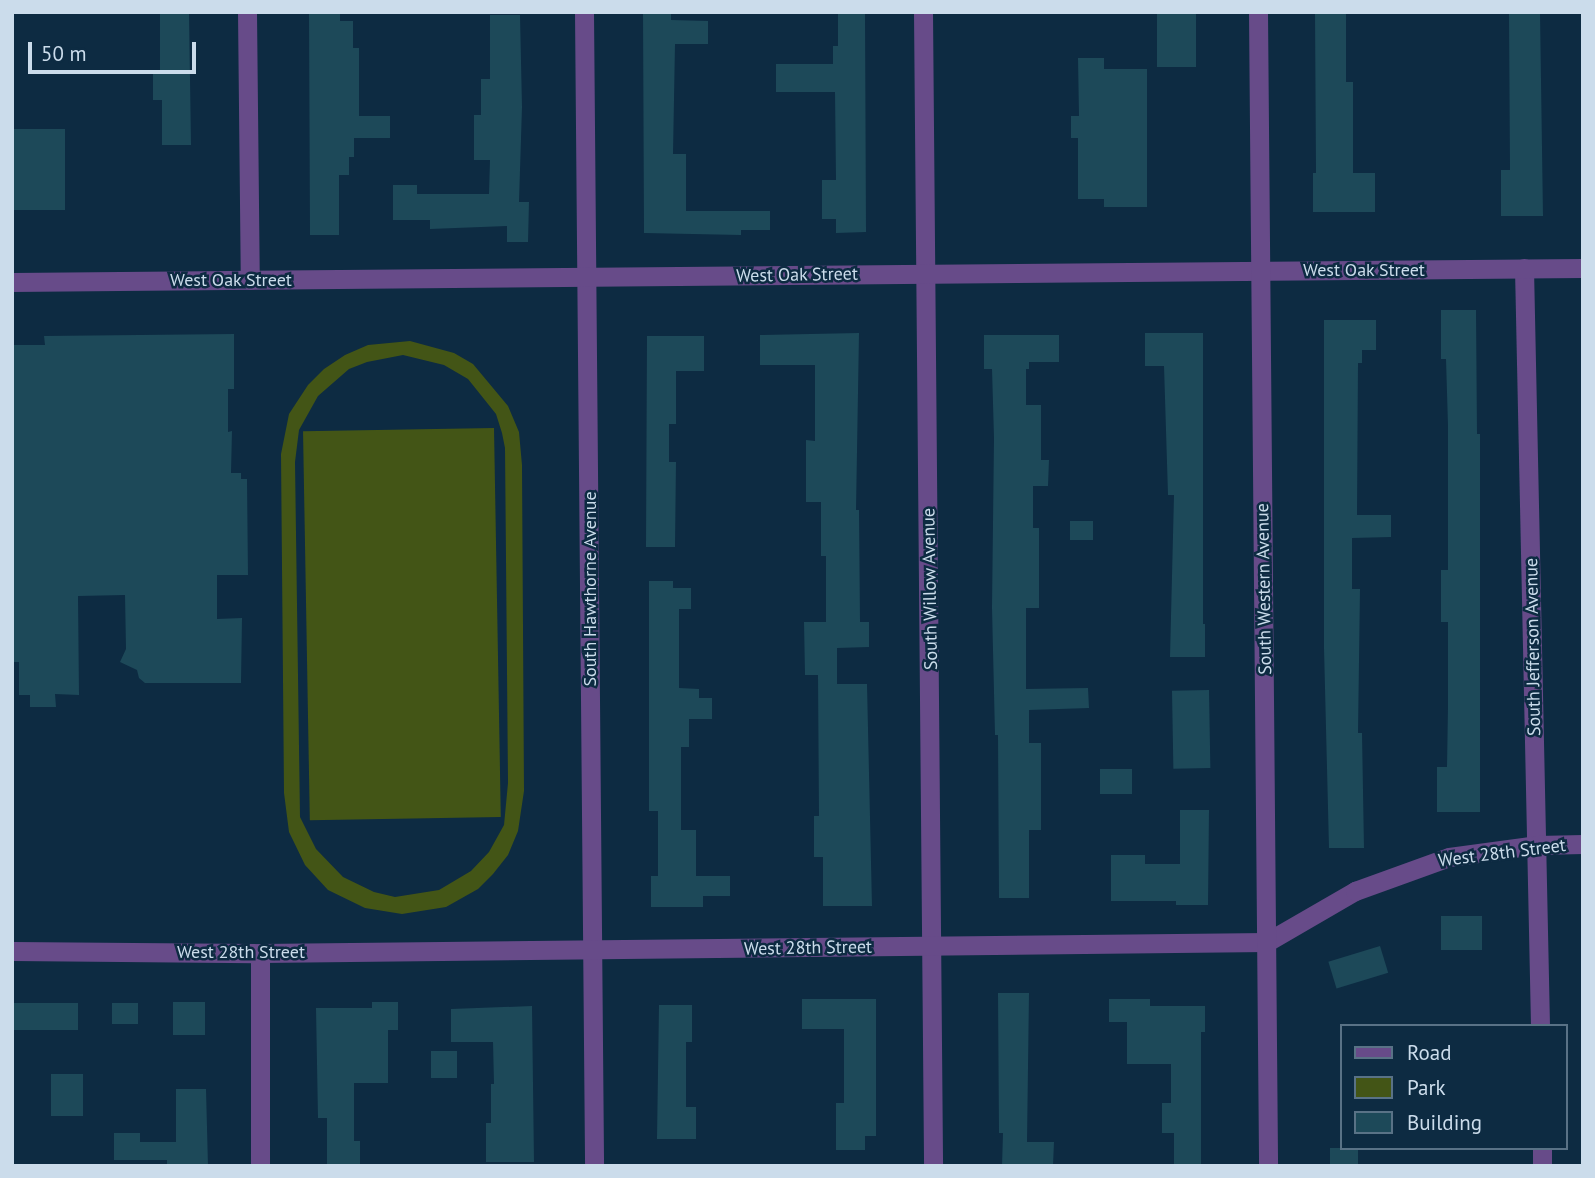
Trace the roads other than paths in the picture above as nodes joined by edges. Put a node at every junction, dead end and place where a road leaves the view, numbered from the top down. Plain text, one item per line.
1 (247, 12) edge
2 (584, 12) edge
3 (923, 12) edge
4 (1258, 12) edge
5 (1524, 268) junction
6 (1583, 268) edge
7 (1261, 271) junction
8 (927, 274) junction
9 (589, 277) junction
10 (250, 280) junction
11 (12, 282) edge
12 (1583, 844) edge
13 (1537, 845) junction
14 (1267, 942) junction
15 (933, 946) junction
16 (592, 950) junction
17 (12, 951) edge
18 (260, 953) junction
19 (1540, 1024) edge
20 (260, 1166) edge
21 (594, 1166) edge
22 (933, 1166) edge
23 (1268, 1166) edge

1 - 10 street
2 - 9 street, South Hawthorne Avenue
3 - 8 street, South Willow Avenue
4 - 7 street, South Western Avenue
5 - 6 street, West Oak Street
5 - 7 street, West Oak Street
5 - 13 street, South Jefferson Avenue
7 - 8 street, West Oak Street
7 - 14 street, South Western Avenue
8 - 9 street, West Oak Street
8 - 15 street, South Willow Avenue
9 - 10 street, West Oak Street
9 - 16 street, South Hawthorne Avenue
10 - 11 street, West Oak Street
12 - 13 street, West 28th Street
13 - 14 street, West 28th Street
13 - 19 street, South Jefferson Avenue
14 - 15 street, West 28th Street
14 - 23 street, South Western Avenue
15 - 16 street, West 28th Street
15 - 22 street, South Willow Avenue
16 - 18 street, West 28th Street
16 - 21 street, South Hawthorne Avenue
17 - 18 street, West 28th Street
18 - 20 street

